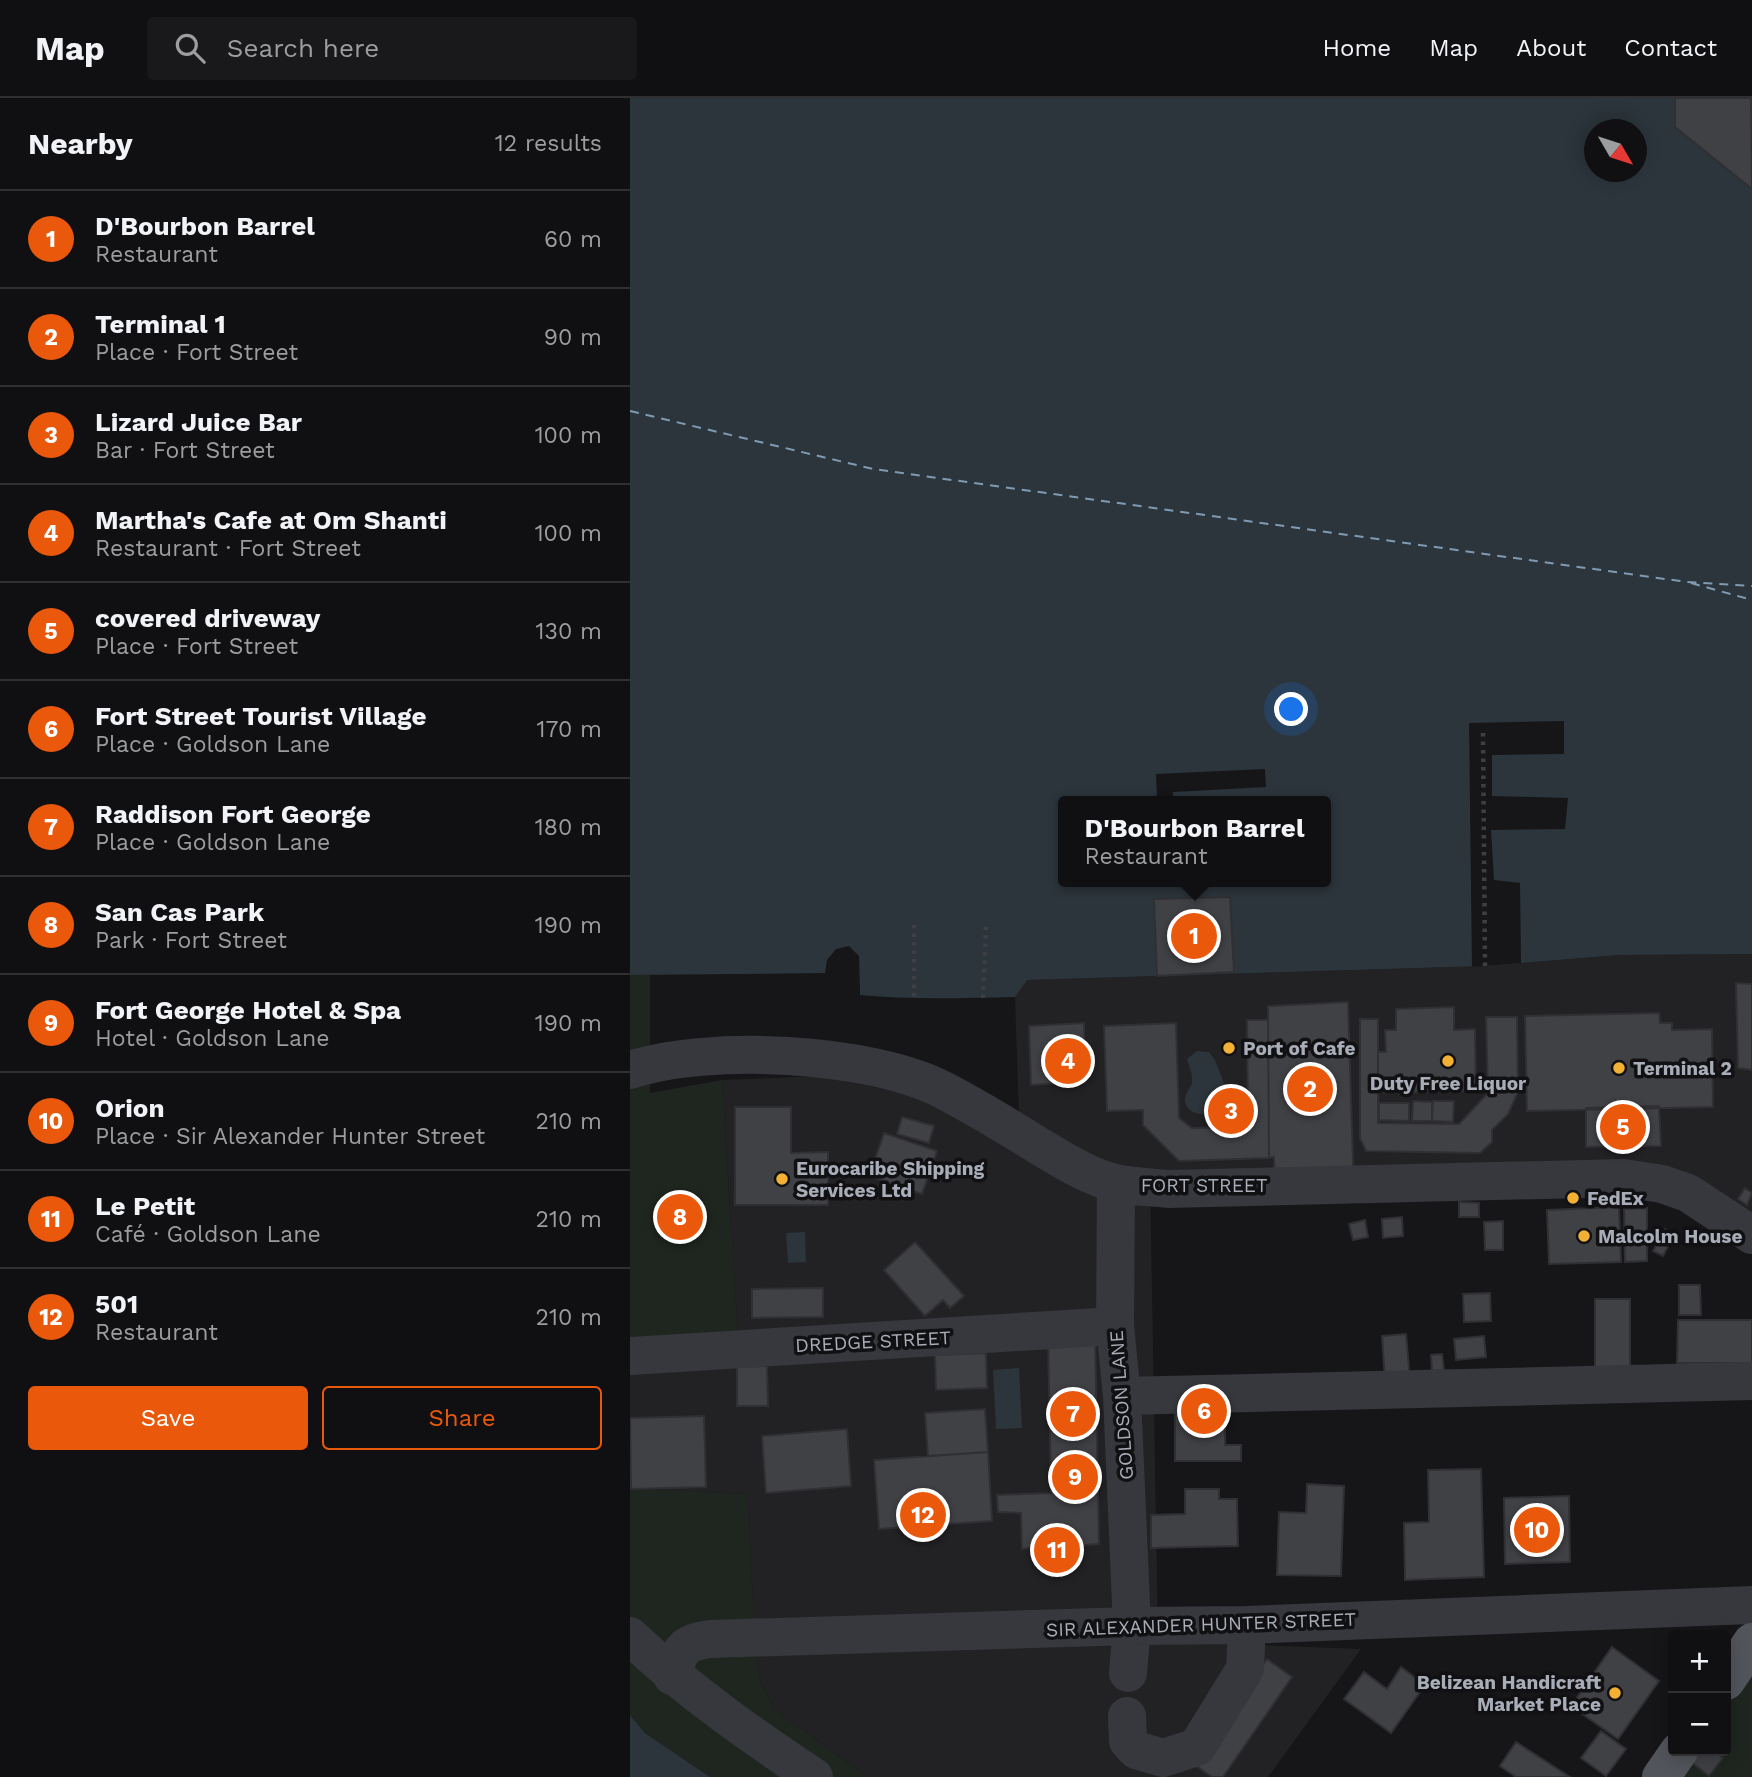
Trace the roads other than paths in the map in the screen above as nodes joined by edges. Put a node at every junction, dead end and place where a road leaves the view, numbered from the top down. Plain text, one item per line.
1 (630, 1070) edge
2 (1116, 1183) junction
3 (1752, 1235) edge
4 (1115, 1326) junction
5 (630, 1356) edge
6 (1752, 1381) edge
7 (1122, 1396) junction
8 (1752, 1605) edge
9 (1247, 1625) junction
10 (1132, 1626) junction
11 (630, 1636) edge
12 (1752, 1642) edge
13 (1128, 1673) dead end
14 (1731, 1674) edge
15 (672, 1676) junction
16 (1128, 1716) dead end
17 (1676, 1756) edge
18 (814, 1777) edge
19 (1661, 1777) edge

1 - 2 street, FORT STREET
2 - 3 street, FORT STREET
2 - 4 street, GOLDSON LANE
4 - 5 street, DREDGE STREET
4 - 7 street, GOLDSON LANE
6 - 7 street
7 - 10 street, GOLDSON LANE
8 - 9 street, SIR ALEXANDER HUNTER STREET
9 - 10 street, SIR ALEXANDER HUNTER STREET
9 - 16 street
10 - 13 street, GOLDSON LANE
10 - 15 street, SIR ALEXANDER HUNTER STREET
11 - 15 street
12 - 14 main road
15 - 18 street
17 - 19 main road

